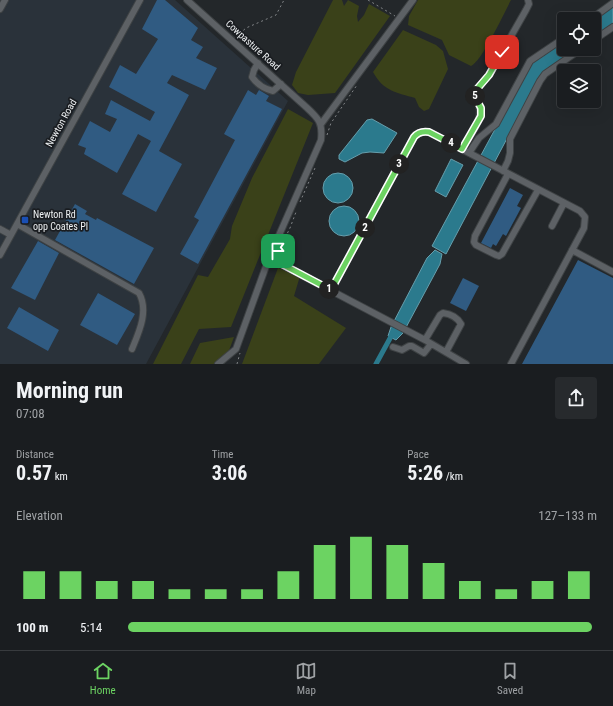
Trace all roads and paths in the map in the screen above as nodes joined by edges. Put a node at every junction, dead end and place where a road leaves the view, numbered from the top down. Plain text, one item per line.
1 (5, 0) edge
2 (140, 0) edge
3 (187, 0) edge
4 (284, 0) edge
5 (368, 0) edge
6 (413, 0) edge
7 (528, 0) edge
8 (613, 4) edge
9 (0, 9) edge
10 (601, 12) edge
11 (399, 19) junction
12 (613, 27) edge
13 (601, 35) edge
14 (232, 40) junction
15 (557, 43) edge
16 (571, 56) edge
17 (258, 63) junction
18 (358, 83) dead end
19 (281, 84) junction
20 (321, 124) junction
21 (327, 135) dead end
22 (462, 149) junction
23 (469, 153) junction
24 (316, 167) dead end
25 (506, 172) junction
26 (538, 190) junction
27 (300, 203) dead end
28 (564, 203) junction
29 (297, 208) dead end
30 (17, 224) junction
31 (552, 226) dead end
32 (0, 229) edge
33 (11, 235) junction
34 (281, 245) dead end
35 (572, 250) junction
36 (0, 255) edge
37 (269, 258) junction
38 (613, 272) edge
39 (331, 290) junction
40 (425, 340) junction
41 (431, 344) junction
42 (393, 347) dead end
43 (132, 349) dead end
44 (240, 351) dead end
45 (446, 352) junction
46 (226, 362) edge
47 (218, 364) edge
48 (237, 364) edge
49 (466, 364) edge
50 (511, 364) edge

1 - 9 street
2 - 30 street, Newton Road
3 - 14 street, Cowpasture Road
4 - 14 path
5 - 11 path
6 - 11 street
7 - 22 street
8 - 10 street
11 - 20 street
12 - 13 street
14 - 17 street, Cowpasture Road
15 - 23 street
16 - 25 street
17 - 19 street, Cowpasture Road
17 - 19 street
18 - 21 path
19 - 20 street, Cowpasture Road
20 - 37 street
22 - 23 street
22 - 39 street
23 - 25 street
24 - 27 path
25 - 26 street
25 - 26 street
26 - 28 street
28 - 31 street
28 - 35 street
29 - 34 path
30 - 33 street, Newton Road
30 - 43 street
32 - 33 street
33 - 36 street, Newton Road
35 - 38 street
35 - 50 street
37 - 39 street
37 - 46 street
39 - 40 street
40 - 41 street
40 - 45 street
41 - 42 street
41 - 45 street
44 - 48 path
45 - 49 street
46 - 47 street

